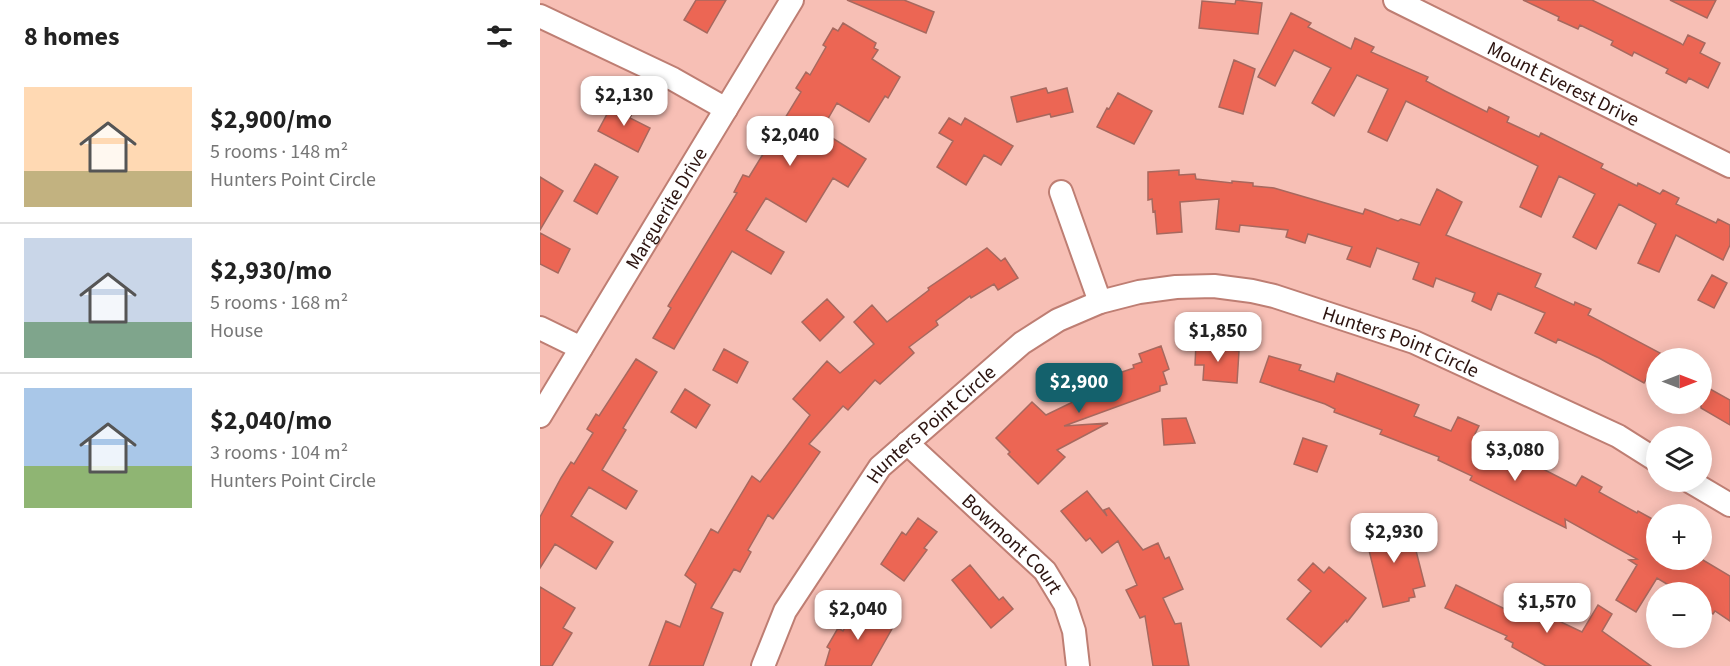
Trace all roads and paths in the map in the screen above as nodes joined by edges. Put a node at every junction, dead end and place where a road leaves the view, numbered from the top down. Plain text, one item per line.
1 (792, 0) edge
2 (1395, 0) edge
3 (540, 16) edge
4 (726, 109) junction
5 (1730, 166) edge
6 (1061, 192) dead end
7 (1100, 302) junction
8 (540, 328) edge
9 (581, 348) junction
10 (540, 416) edge
11 (907, 443) junction
12 (1646, 454) edge
13 (1707, 492) edge
14 (1730, 506) edge
15 (763, 666) edge
16 (1078, 666) edge

1 - 4 street, Marguerite Drive
2 - 5 street, Mount Everest Drive
3 - 4 street
4 - 9 street, Marguerite Drive
6 - 7 street
7 - 11 street, Hunters Point Circle
7 - 12 street, Hunters Point Circle
8 - 9 street
9 - 10 street, Marguerite Drive
11 - 15 street, Hunters Point Circle
11 - 16 street, Bowmont Court
13 - 14 street

